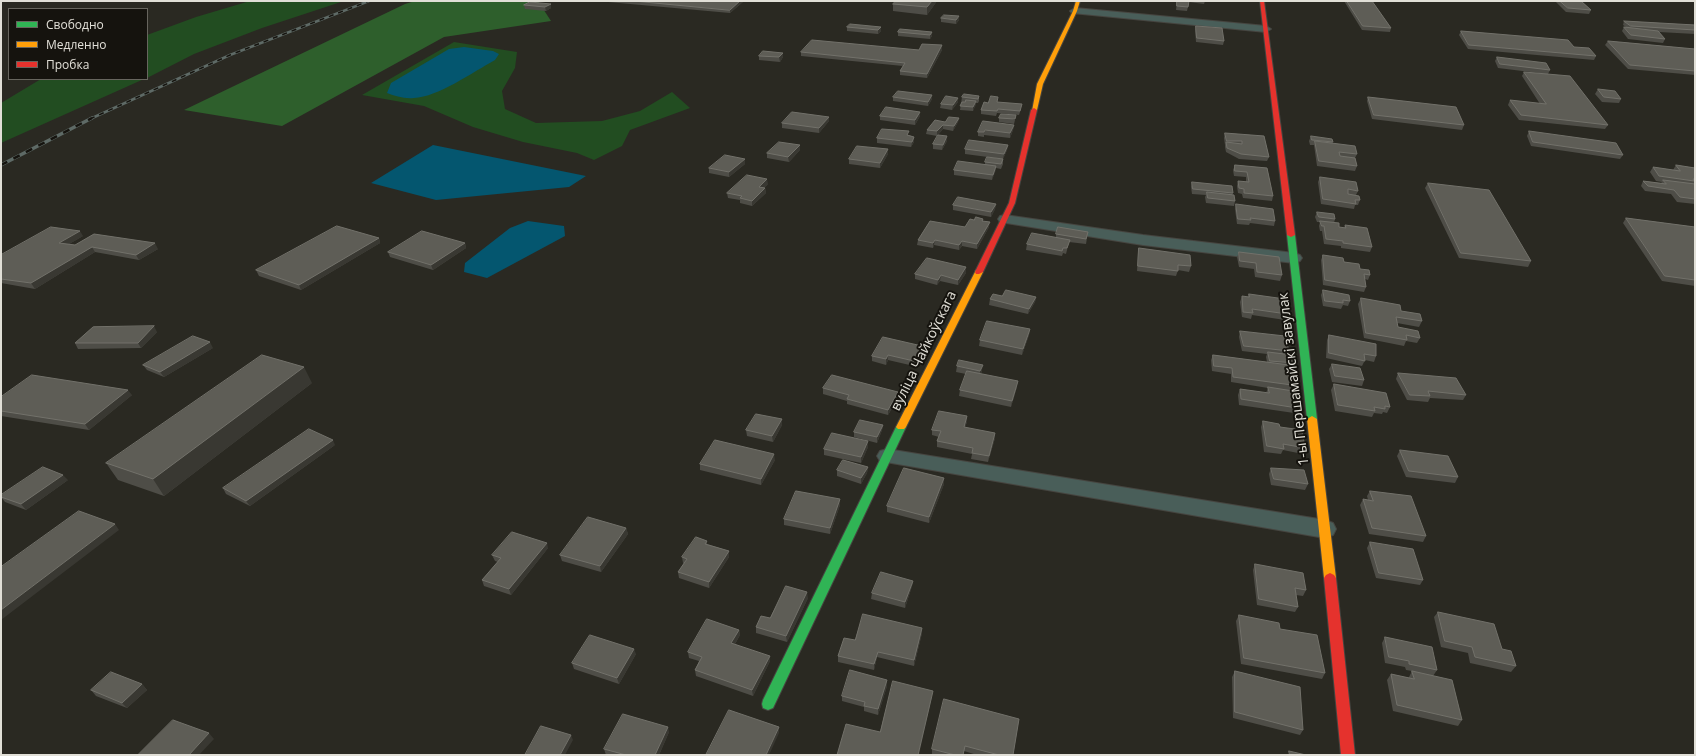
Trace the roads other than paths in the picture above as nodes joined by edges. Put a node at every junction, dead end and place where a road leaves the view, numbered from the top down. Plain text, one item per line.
1 (1078, 1) edge
2 (1262, 1) edge
3 (1075, 11) junction
4 (1266, 29) junction
5 (1005, 219) junction
6 (1294, 258) junction
7 (887, 456) junction
8 (1325, 529) junction
9 (768, 704) dead end
10 (1348, 755) edge

1 - 3 street, вуліца Чайкоўскага
2 - 4 street, 1-ы Першамайскі завулак
3 - 4 street
3 - 5 street, вуліца Чайкоўскага
4 - 6 street, 1-ы Першамайскі завулак
5 - 6 street
5 - 7 street, вуліца Чайкоўскага
6 - 8 street, 1-ы Першамайскі завулак
7 - 8 street
7 - 9 street, вуліца Чайкоўскага
8 - 10 street, 1-ы Першамайскі завулак

